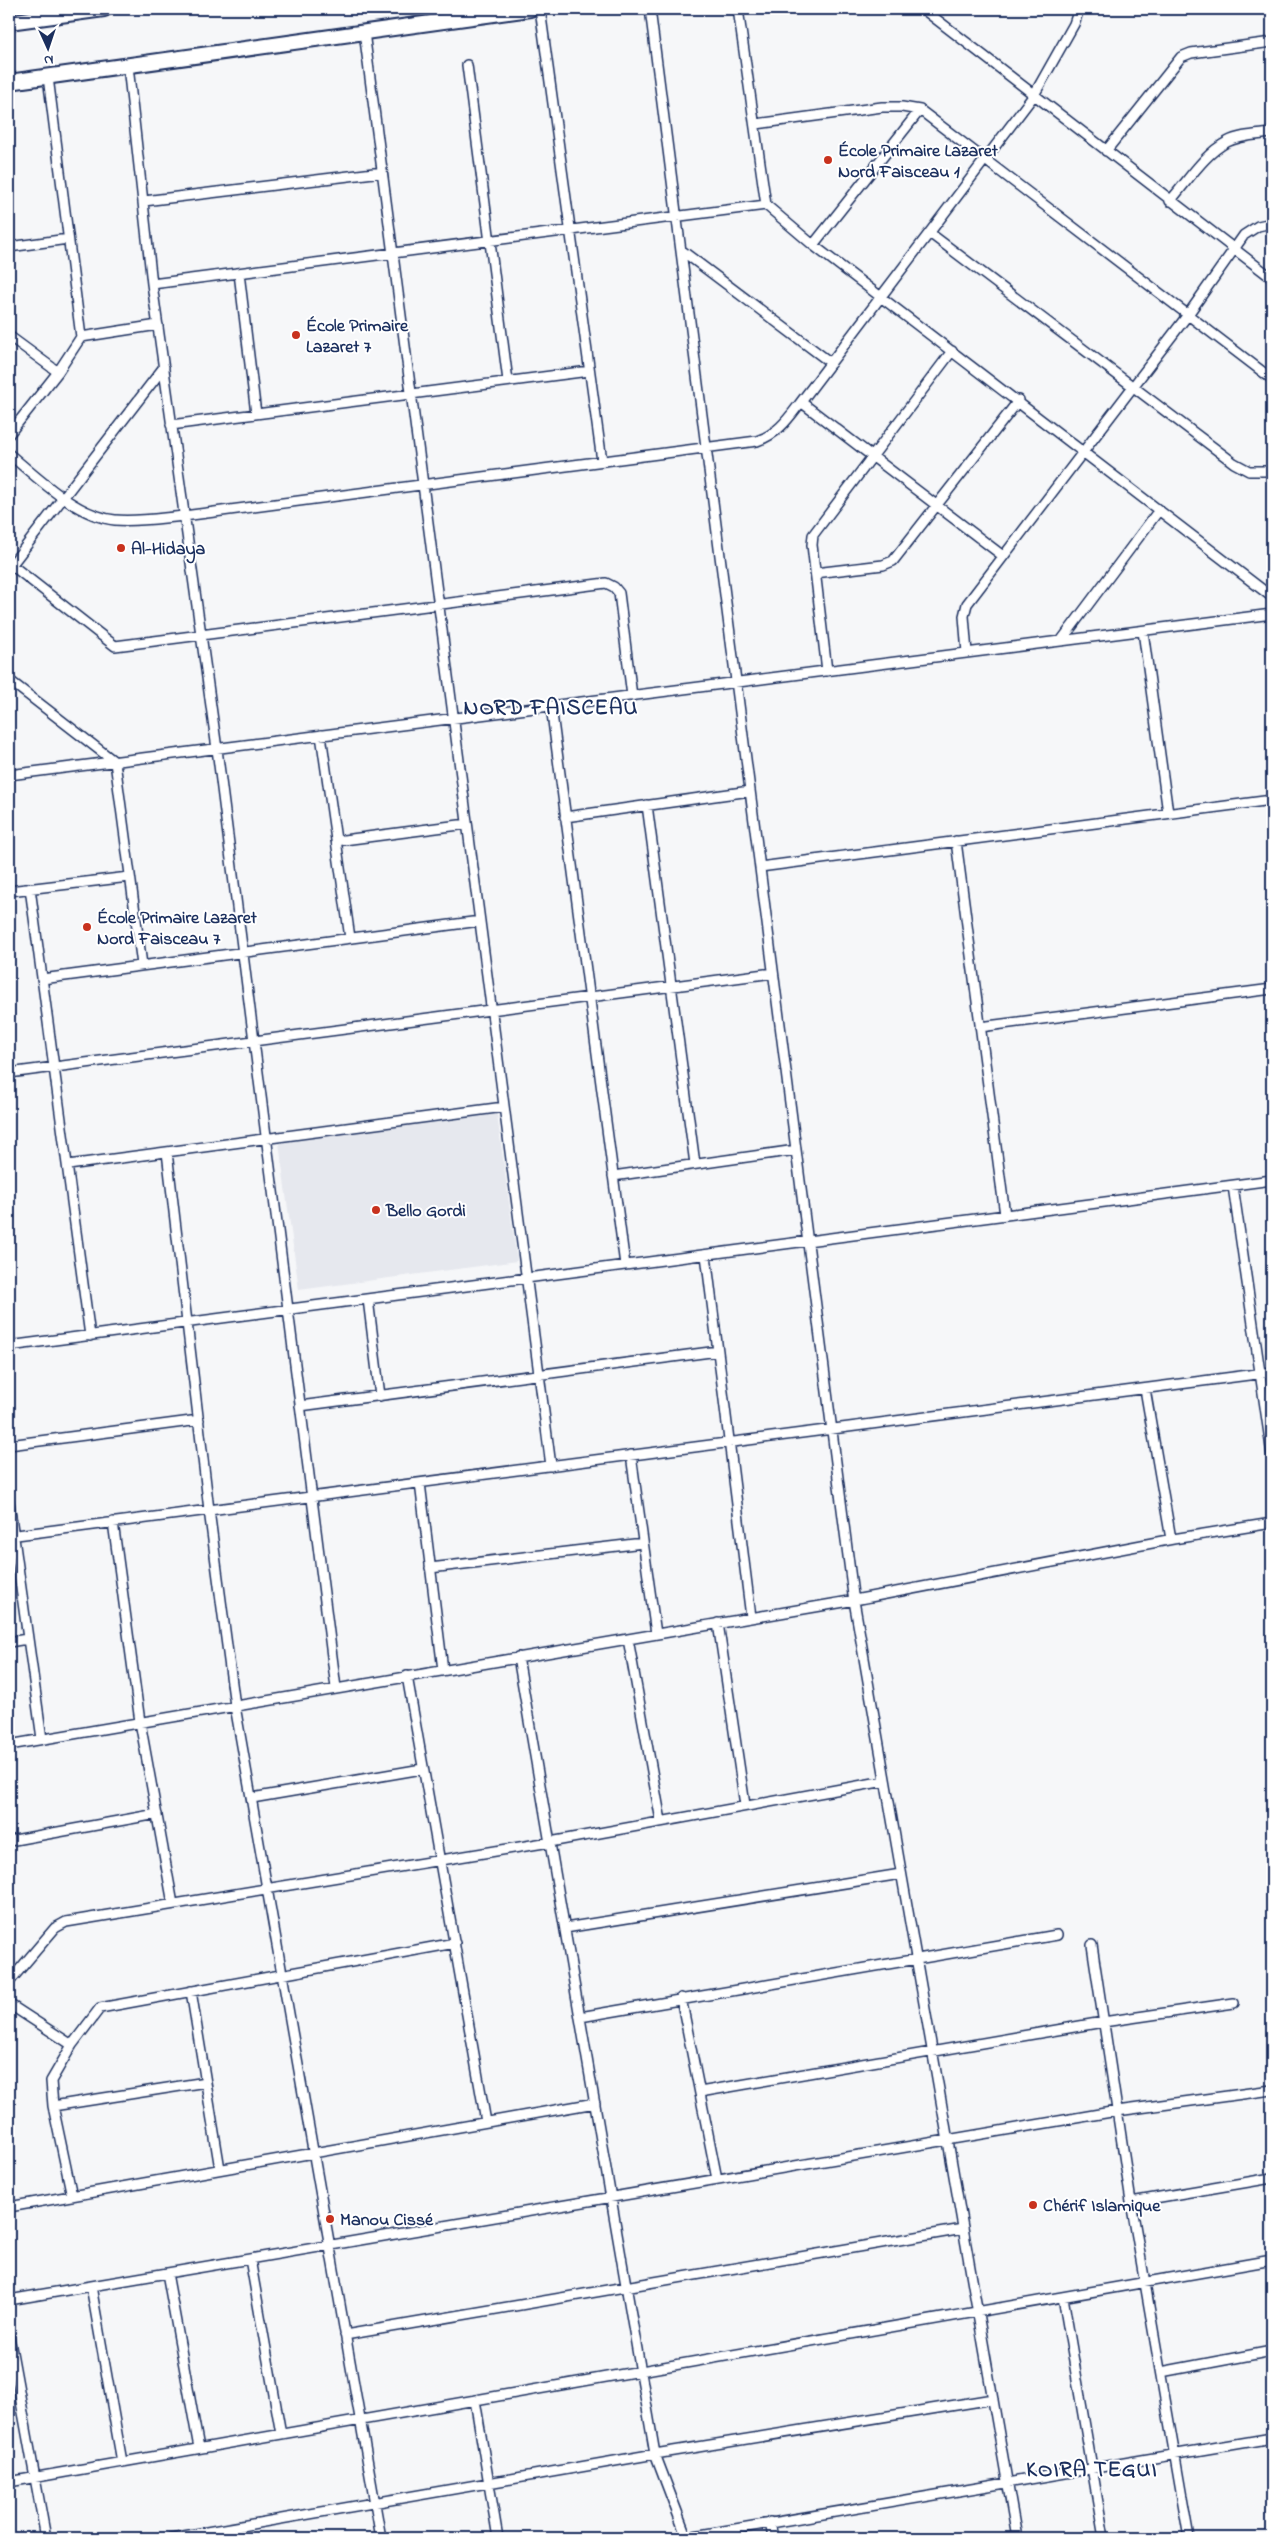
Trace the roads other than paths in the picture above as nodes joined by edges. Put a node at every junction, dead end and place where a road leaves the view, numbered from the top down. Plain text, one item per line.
1 (104, 9) edge
2 (530, 9) edge
3 (540, 9) edge
4 (650, 9) edge
5 (738, 9) edge
6 (923, 9) edge
7 (1079, 9) edge
8 (9, 22) edge
9 (364, 32) junction
10 (1272, 42) edge
11 (467, 65) dead end
12 (128, 66) junction
13 (48, 77) junction
14 (9, 82) edge
15 (1034, 95) junction
16 (920, 110) junction
17 (756, 124) junction
18 (1272, 133) edge
19 (1106, 150) junction
20 (986, 160) junction
21 (382, 172) junction
22 (144, 201) junction
23 (1170, 201) junction
24 (766, 205) junction
25 (676, 216) junction
26 (1272, 223) edge
27 (572, 230) junction
28 (931, 234) junction
29 (68, 239) junction
30 (491, 240) junction
31 (813, 245) junction
32 (9, 247) edge
33 (1234, 249) junction
34 (681, 250) junction
35 (391, 254) junction
36 (239, 273) junction
37 (1272, 278) edge
38 (152, 284) junction
39 (881, 296) junction
40 (1187, 316) junction
41 (158, 325) junction
42 (9, 336) edge
43 (81, 337) junction
44 (952, 351) junction
45 (831, 362) junction
46 (164, 367) junction
47 (589, 371) junction
48 (58, 372) junction
49 (1272, 379) edge
50 (508, 382) junction
51 (1132, 387) junction
52 (412, 395) junction
53 (1019, 400) junction
54 (801, 402) junction
55 (256, 414) junction
56 (171, 425) junction
57 (9, 434) edge
58 (706, 448) junction
59 (1082, 452) junction
60 (9, 454) edge
61 (873, 457) junction
62 (602, 460) junction
63 (1272, 471) edge
64 (423, 484) junction
65 (63, 498) junction
66 (937, 506) junction
67 (1159, 510) junction
68 (184, 516) junction
69 (1002, 556) junction
70 (10, 565) edge
71 (815, 573) junction
72 (1272, 597) edge
73 (437, 605) junction
74 (1272, 614) edge
75 (1144, 631) junction
76 (200, 636) junction
77 (1061, 641) junction
78 (967, 653) junction
79 (827, 671) junction
80 (9, 680) edge
81 (736, 682) junction
82 (632, 696) junction
83 (550, 706) junction
84 (452, 719) junction
85 (321, 735) junction
86 (217, 749) junction
87 (115, 762) junction
88 (9, 775) edge
89 (750, 791) junction
90 (1272, 800) edge
91 (647, 805) junction
92 (1168, 813) junction
93 (565, 816) junction
94 (467, 824) junction
95 (336, 841) junction
96 (956, 841) junction
97 (760, 867) junction
98 (129, 877) junction
99 (30, 888) junction
100 (9, 891) edge
101 (480, 921) junction
102 (350, 938) junction
103 (242, 952) junction
104 (142, 965) junction
105 (773, 973) junction
106 (42, 979) junction
107 (670, 988) junction
108 (1272, 989) edge
109 (589, 998) junction
110 (492, 1010) junction
111 (980, 1027) junction
112 (252, 1042) junction
113 (54, 1068) junction
114 (9, 1074) edge
115 (504, 1107) junction
116 (266, 1139) junction
117 (796, 1150) junction
118 (167, 1152) junction
119 (694, 1164) junction
120 (68, 1165) junction
121 (613, 1176) junction
122 (1272, 1180) edge
123 (1233, 1186) junction
124 (1005, 1216) junction
125 (808, 1241) junction
126 (706, 1255) junction
127 (625, 1265) junction
128 (526, 1278) junction
129 (368, 1299) junction
130 (288, 1310) junction
131 (187, 1323) junction
132 (90, 1336) junction
133 (9, 1346) edge
134 (718, 1351) junction
135 (1272, 1372) edge
136 (1260, 1374) junction
137 (539, 1375) junction
138 (1145, 1389) junction
139 (380, 1396) junction
140 (300, 1406) junction
141 (198, 1420) junction
142 (832, 1429) junction
143 (729, 1443) junction
144 (9, 1445) edge
145 (631, 1455) junction
146 (1272, 1455) edge
147 (551, 1466) junction
148 (420, 1483) junction
149 (311, 1497) junction
150 (9, 1502) edge
151 (209, 1510) junction
152 (113, 1522) junction
153 (1272, 1523) edge
154 (11, 1536) edge
155 (1171, 1539) junction
156 (643, 1543) junction
157 (430, 1568) junction
158 (854, 1600) junction
159 (751, 1618) junction
160 (718, 1623) junction
161 (656, 1634) junction
162 (628, 1638) junction
163 (27, 1639) junction
164 (9, 1642) edge
165 (518, 1657) junction
166 (443, 1670) junction
167 (407, 1676) junction
168 (336, 1688) junction
169 (235, 1706) junction
170 (140, 1722) junction
171 (42, 1739) junction
172 (9, 1745) edge
173 (422, 1769) junction
174 (885, 1781) junction
175 (252, 1798) junction
176 (745, 1805) junction
177 (157, 1814) junction
178 (661, 1821) junction
179 (9, 1841) edge
180 (550, 1842) junction
181 (439, 1860) junction
182 (902, 1874) junction
183 (267, 1888) junction
184 (173, 1904) junction
185 (565, 1928) junction
186 (1057, 1935) dead end
187 (455, 1943) junction
188 (1092, 1945) dead end
189 (916, 1959) junction
190 (282, 1974) junction
191 (9, 1982) edge
192 (191, 1991) junction
193 (680, 1998) junction
194 (1234, 2002) dead end
195 (9, 2004) edge
196 (580, 2017) junction
197 (1103, 2022) junction
198 (72, 2045) junction
199 (932, 2050) junction
200 (206, 2082) junction
201 (1272, 2090) edge
202 (700, 2092) junction
203 (595, 2103) junction
204 (53, 2106) junction
205 (1117, 2111) junction
206 (486, 2122) junction
207 (948, 2140) junction
208 (314, 2153) junction
209 (220, 2169) junction
210 (1272, 2178) edge
211 (718, 2179) junction
212 (72, 2196) junction
213 (611, 2197) junction
214 (1132, 2202) junction
215 (9, 2207) edge
216 (964, 2229) junction
217 (330, 2245) junction
218 (250, 2259) junction
219 (1272, 2260) edge
220 (167, 2273) junction
221 (1145, 2282) junction
222 (91, 2286) junction
223 (626, 2286) junction
224 (1064, 2297) junction
225 (9, 2300) edge
226 (978, 2312) junction
227 (345, 2335) junction
228 (9, 2336) edge
229 (1272, 2351) edge
230 (641, 2371) junction
231 (1161, 2372) junction
232 (14, 2389) edge
233 (993, 2399) junction
234 (475, 2400) junction
235 (360, 2420) junction
236 (281, 2434) junction
237 (1272, 2438) edge
238 (199, 2448) junction
239 (655, 2454) junction
240 (1175, 2455) junction
241 (122, 2462) junction
242 (1092, 2468) junction
243 (34, 2477) junction
244 (9, 2482) edge
245 (1008, 2482) junction
246 (489, 2483) junction
247 (375, 2503) junction
248 (770, 2522) junction
249 (46, 2538) edge
250 (172, 2538) edge
251 (381, 2538) edge
252 (498, 2538) edge
253 (685, 2538) edge
254 (773, 2538) edge
255 (1018, 2538) edge
256 (1104, 2538) edge
257 (1189, 2538) edge

1 - 8 main road
2 - 9 main road
3 - 27 street
4 - 25 street
5 - 17 street
6 - 15 street
7 - 15 street
9 - 12 main road
9 - 21 street
10 - 19 street
11 - 30 street
12 - 13 main road
12 - 22 street
13 - 14 main road
13 - 29 street
15 - 19 street
15 - 20 street
16 - 17 street
16 - 20 street
16 - 31 street
17 - 24 street
18 - 23 street
19 - 23 street
20 - 28 street
20 - 40 street
21 - 22 street
21 - 35 street
22 - 38 street
23 - 33 street
24 - 25 street
24 - 31 street
25 - 27 street
25 - 34 street
26 - 33 street
27 - 30 street
27 - 47 street
28 - 39 street
28 - 51 street
29 - 32 street
29 - 43 street
30 - 35 street
30 - 50 street
31 - 39 street
33 - 37 street
33 - 40 street
34 - 45 street
34 - 58 street
35 - 36 street
35 - 52 street
36 - 38 street
36 - 55 street
38 - 41 street
39 - 44 street
39 - 45 street
40 - 49 street
40 - 51 street
41 - 43 street
41 - 46 street
42 - 48 street
43 - 48 street
44 - 53 street
44 - 61 street
45 - 54 street
46 - 56 street
46 - 65 street
47 - 50 street
47 - 62 street
48 - 57 street
50 - 52 street
51 - 59 street
51 - 63 street
52 - 55 street
52 - 64 street
53 - 59 street
53 - 66 street
54 - 58 street
54 - 61 street
55 - 56 street
56 - 68 street
58 - 62 street
58 - 81 street
59 - 67 street
59 - 69 street
60 - 65 street
61 - 66 street
61 - 71 street
62 - 64 street
64 - 68 street
64 - 73 street
65 - 68 street
65 - 70 street
66 - 69 street
66 - 71 street
67 - 72 street
67 - 77 street
68 - 76 street
69 - 78 street
70 - 76 street
71 - 79 street
73 - 76 street
73 - 82 street
73 - 84 street
74 - 75 street
75 - 77 street
75 - 92 street
76 - 86 street
77 - 78 street
78 - 79 street
79 - 81 street
80 - 87 street
81 - 82 street
81 - 89 street
82 - 83 street
83 - 84 street
83 - 93 street
84 - 85 street
84 - 94 street
85 - 86 street
85 - 95 street
86 - 87 street
86 - 103 street
87 - 88 street
87 - 98 street
89 - 91 street
89 - 97 street
90 - 92 street
91 - 93 street
91 - 107 street
92 - 96 street
93 - 109 street
94 - 95 street
94 - 101 street
95 - 102 street
96 - 97 street
96 - 111 street
97 - 105 street
98 - 99 street
98 - 104 street
99 - 100 street
99 - 106 street
101 - 102 street
101 - 110 street
102 - 103 street
103 - 104 street
103 - 112 street
104 - 106 street
105 - 107 street
105 - 117 street
106 - 113 street
107 - 109 street
107 - 119 street
108 - 111 street
109 - 110 street
109 - 121 street
110 - 112 street
110 - 115 street
111 - 124 street
112 - 113 street
112 - 116 street
113 - 114 street
113 - 120 street
115 - 116 street
115 - 128 street
116 - 118 street
116 - 130 street
117 - 119 street
117 - 125 street
118 - 120 street
118 - 131 street
119 - 121 street
120 - 132 street
121 - 127 street
122 - 123 street
123 - 124 street
123 - 136 street
124 - 125 street
125 - 126 street
125 - 142 street
126 - 127 street
126 - 134 street
127 - 128 street
128 - 129 street
128 - 137 street
129 - 130 street
129 - 139 street
130 - 131 street
130 - 140 street
131 - 132 street
131 - 141 street
132 - 133 street
134 - 137 street
134 - 143 street
135 - 136 street
136 - 138 street
136 - 146 street
137 - 139 street
137 - 147 street
138 - 142 street
138 - 155 street
139 - 140 street
140 - 149 street
141 - 144 street
141 - 151 street
142 - 143 street
142 - 158 street
143 - 145 street
143 - 159 street
145 - 147 street
145 - 156 street
147 - 148 street
148 - 149 street
148 - 157 street
149 - 151 street
149 - 168 street
150 - 154 street
151 - 152 street
151 - 169 street
152 - 154 street
152 - 170 street
153 - 155 street
154 - 163 street
155 - 158 street
156 - 157 street
156 - 161 street
157 - 166 street
158 - 159 street
158 - 174 street
159 - 160 street
160 - 161 street
160 - 176 street
161 - 162 street
162 - 165 street
162 - 178 street
163 - 164 street
163 - 171 street
165 - 166 street
165 - 180 street
166 - 167 street
167 - 168 street
167 - 173 street
168 - 169 street
169 - 170 street
169 - 175 street
170 - 171 street
170 - 177 street
171 - 172 street
173 - 175 street
173 - 181 street
174 - 176 street
174 - 182 street
175 - 183 street
176 - 178 street
177 - 179 street
177 - 184 street
178 - 180 street
180 - 181 street
180 - 185 street
181 - 183 street
181 - 187 street
182 - 185 street
182 - 189 street
183 - 184 street
183 - 190 street
184 - 191 street
185 - 196 street
186 - 189 street
187 - 190 street
187 - 206 street
188 - 197 street
189 - 193 street
189 - 199 street
190 - 192 street
190 - 208 street
192 - 198 street
192 - 200 street
193 - 196 street
193 - 202 street
194 - 197 street
195 - 198 street
196 - 203 street
197 - 199 street
197 - 205 street
198 - 204 street
199 - 202 street
199 - 207 street
200 - 204 street
200 - 209 street
201 - 205 street
202 - 211 street
203 - 206 street
203 - 213 street
204 - 212 street
205 - 207 street
205 - 214 street
206 - 208 street
207 - 211 street
207 - 216 street
208 - 209 street
208 - 217 street
209 - 212 street
210 - 214 street
211 - 213 street
212 - 215 street
213 - 217 street
213 - 223 street
214 - 221 street
216 - 223 street
216 - 226 street
217 - 218 street
217 - 227 street
218 - 220 street
218 - 236 street
219 - 221 street
220 - 222 street
220 - 238 street
221 - 224 street
221 - 231 street
222 - 225 street
222 - 241 street
223 - 227 street
223 - 230 street
224 - 226 street
224 - 242 street
226 - 230 street
226 - 233 street
227 - 235 street
228 - 232 street
229 - 231 street
230 - 234 street
230 - 239 street
231 - 240 street
232 - 243 street
233 - 239 street
233 - 245 street
234 - 235 street
234 - 246 street
235 - 236 street
235 - 247 street
236 - 238 street
237 - 240 street
238 - 241 street
239 - 246 street
239 - 253 street
240 - 242 street
240 - 257 street
241 - 243 street
242 - 245 street
242 - 256 street
243 - 244 street
243 - 249 street
245 - 248 street
245 - 255 street
246 - 247 street
246 - 252 street
247 - 250 street
247 - 251 street
248 - 253 street
248 - 254 street

